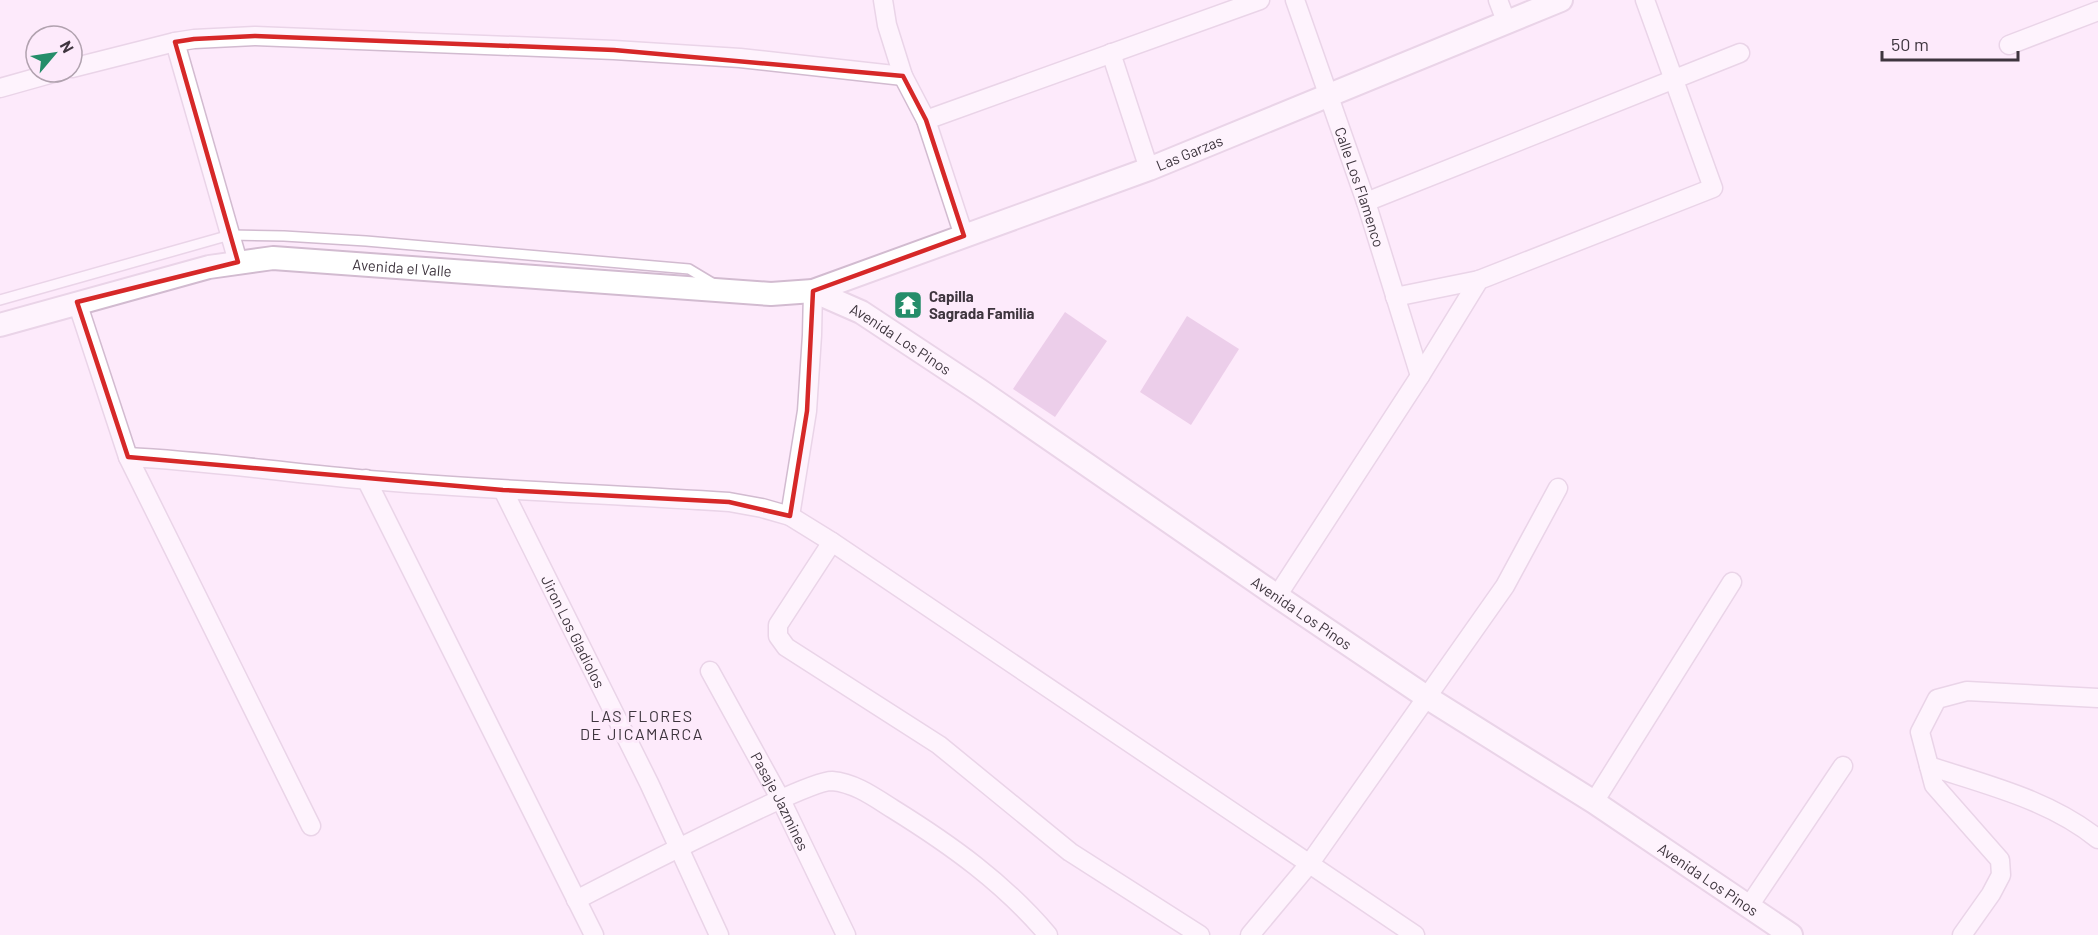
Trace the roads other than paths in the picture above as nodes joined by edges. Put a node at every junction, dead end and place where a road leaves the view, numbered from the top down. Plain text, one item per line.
1 (883, 0) edge
2 (1260, 0) edge
3 (1295, 0) edge
4 (1498, 0) edge
5 (1561, 0) edge
6 (1645, 0) edge
7 (2098, 11) edge
8 (1506, 21) junction
9 (176, 42) junction
10 (2009, 45) dead end
11 (1111, 53) junction
12 (1740, 53) dead end
13 (84, 65) edge
14 (903, 76) junction
15 (24, 81) edge
16 (1674, 81) junction
17 (0, 88) edge
18 (1328, 95) junction
19 (926, 120) junction
20 (1149, 169) junction
21 (1366, 202) junction
22 (230, 235) junction
23 (964, 236) junction
24 (238, 262) junction
25 (1479, 280) junction
26 (724, 290) junction
27 (813, 291) junction
28 (1395, 297) junction
29 (0, 300) edge
30 (77, 302) junction
31 (0, 325) edge
32 (1420, 376) junction
33 (129, 457) junction
34 (366, 479) junction
35 (1558, 488) dead end
36 (503, 490) junction
37 (790, 516) junction
38 (832, 542) junction
39 (1732, 582) dead end
40 (1277, 596) junction
41 (710, 671) dead end
42 (1428, 698) junction
43 (2098, 698) edge
44 (1843, 766) dead end
45 (1929, 766) junction
46 (781, 800) junction
47 (1594, 802) junction
48 (311, 826) dead end
49 (2098, 839) edge
50 (679, 847) junction
51 (1310, 863) junction
52 (576, 900) junction
53 (1749, 906) junction
54 (594, 935) edge
55 (719, 935) edge
56 (846, 935) edge
57 (1048, 935) edge
58 (1200, 935) edge
59 (1250, 935) edge
60 (1415, 935) edge
61 (1791, 935) edge
62 (1962, 935) edge

1 - 14 street
2 - 11 street
3 - 18 street, Calle Los Flamenco
4 - 8 street
5 - 8 street, Las Garzas
6 - 16 street
7 - 10 street
8 - 18 street, Las Garzas
9 - 13 street
9 - 14 street
9 - 22 street
11 - 19 street
11 - 20 street
12 - 16 street
14 - 19 street
15 - 17 street
16 - 21 street
16 - 25 street
18 - 20 street, Las Garzas
18 - 21 street, Calle Los Flamenco
19 - 23 street
20 - 23 street, Las Garzas
21 - 28 street, Calle Los Flamenco
22 - 24 street
22 - 26 lane
22 - 29 lane
23 - 27 street, Las Garzas
24 - 26 street, Avenida el Valle
24 - 30 street, Avenida el Valle
25 - 28 street
25 - 32 street
26 - 27 street, Avenida el Valle
27 - 37 street
27 - 40 street, Avenida Los Pinos
28 - 32 street, Calle Los Flamenco
30 - 31 street, Avenida el Valle
30 - 33 street
32 - 40 street
33 - 34 street
33 - 48 street
34 - 36 street
34 - 52 street
35 - 42 street
36 - 37 street
36 - 50 street, Jiron Los Gladiolos
37 - 38 street
38 - 51 street
38 - 58 street
39 - 47 street
40 - 42 street, Avenida Los Pinos
41 - 46 street, Pasaje Jazmines
42 - 47 street, Avenida Los Pinos
42 - 51 street
43 - 45 street
44 - 53 street
45 - 49 street
45 - 62 street
46 - 50 street
46 - 56 street, Pasaje Jazmines
46 - 57 street
47 - 53 street, Avenida Los Pinos
50 - 52 street
50 - 55 street, Jiron Los Gladiolos
51 - 59 street
51 - 60 street
52 - 54 street
53 - 61 street, Avenida Los Pinos

